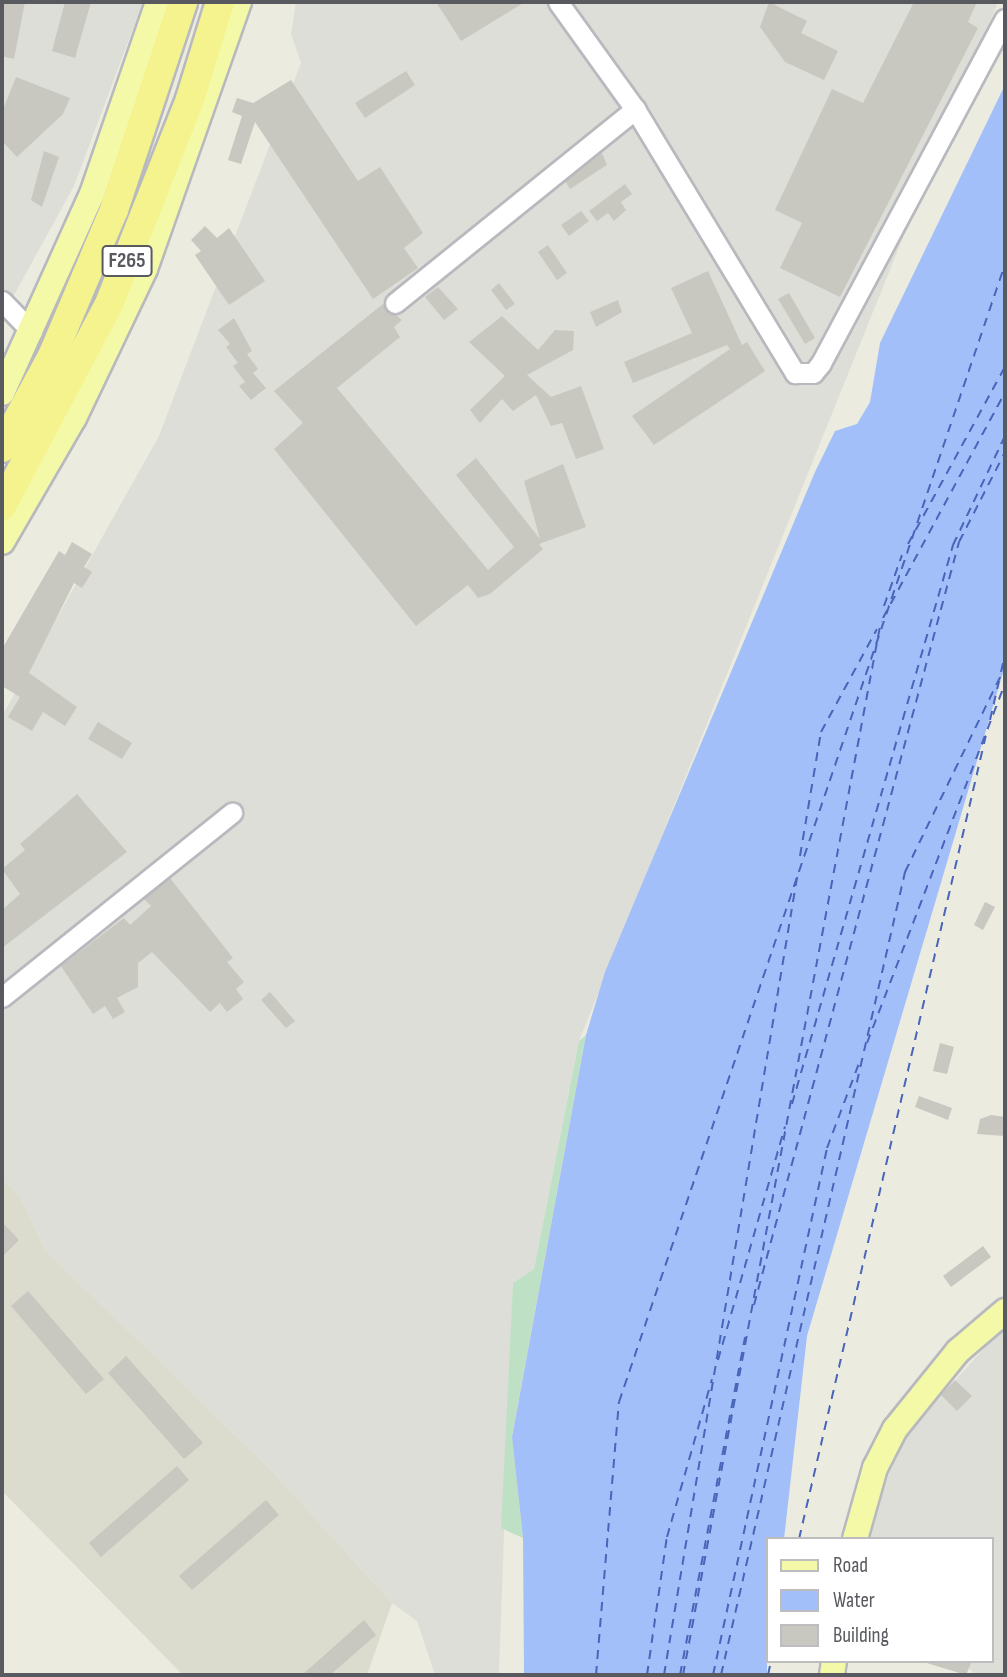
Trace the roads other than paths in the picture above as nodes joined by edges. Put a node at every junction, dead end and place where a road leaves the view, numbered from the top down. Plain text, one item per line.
1 (158, 2) edge
2 (183, 2) edge
3 (220, 2) edge
4 (239, 2) edge
5 (558, 2) edge
6 (1005, 19) edge
7 (635, 109) junction
8 (2, 301) edge
9 (395, 303) dead end
10 (32, 332) junction
11 (2, 393) edge
12 (2, 448) edge
13 (2, 506) edge
14 (2, 542) edge
15 (232, 813) dead end
16 (2, 998) edge
17 (1005, 1312) edge
18 (856, 1537) edge

1 - 10 main road
2 - 12 highway, F265
3 - 13 highway, F265
4 - 14 main road
5 - 7 street
6 - 7 street
7 - 9 street
8 - 10 street
10 - 11 main road
15 - 16 street
17 - 18 main road

